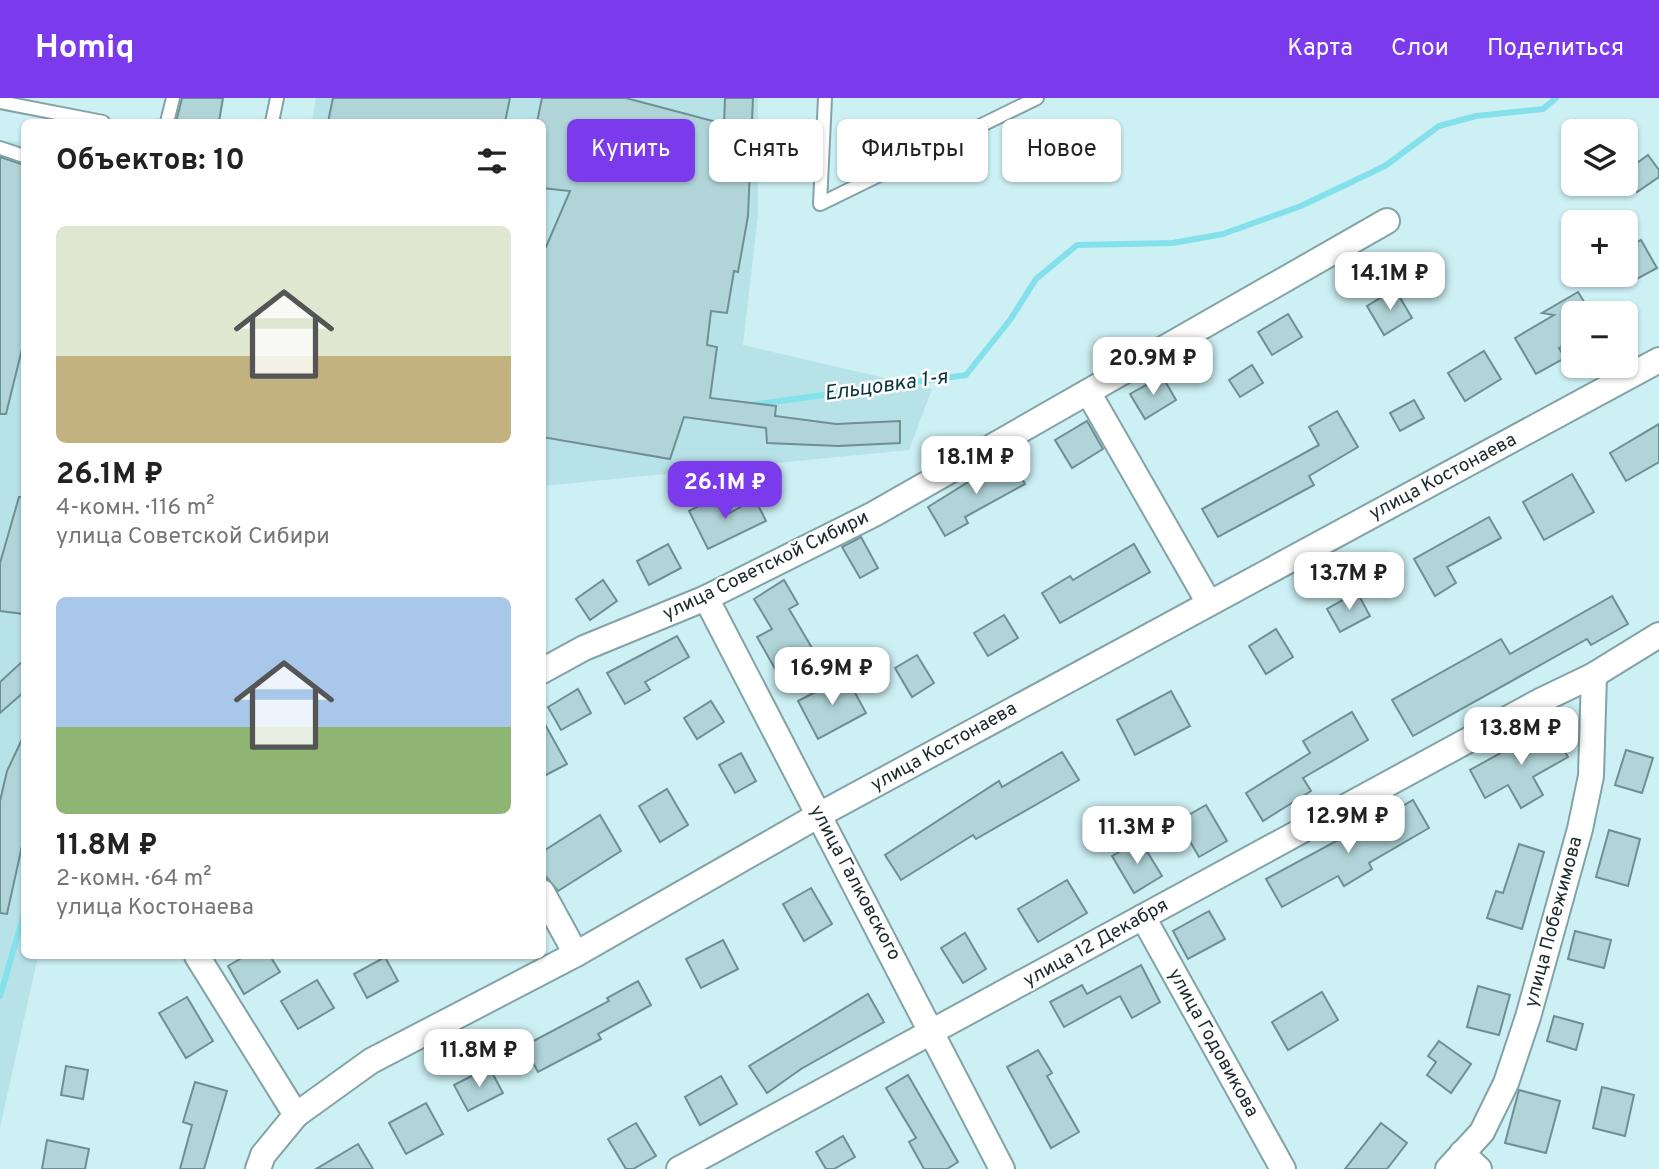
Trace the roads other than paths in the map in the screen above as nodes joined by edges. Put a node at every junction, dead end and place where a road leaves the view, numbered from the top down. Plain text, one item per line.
1 (173, 98) edge
2 (277, 98) edge
3 (825, 98) edge
4 (1037, 98) edge
5 (0, 102) edge
6 (88, 119) edge
7 (168, 119) edge
8 (273, 119) edge
9 (0, 148) edge
10 (21, 155) edge
11 (1387, 221) dead end
12 (1659, 360) edge
13 (1088, 392) junction
14 (706, 598) junction
15 (1209, 603) junction
16 (1659, 635) edge
17 (546, 669) edge
18 (1594, 675) junction
19 (819, 815) junction
20 (546, 899) edge
21 (1143, 917) junction
22 (576, 954) junction
23 (199, 959) edge
24 (933, 1031) junction
25 (296, 1115) junction
26 (1463, 1164) edge
27 (258, 1169) edge
28 (679, 1169) edge
29 (1002, 1169) edge
30 (1283, 1169) edge

1 - 7 lane
2 - 8 lane
3 - 4 lane
5 - 6 lane
9 - 10 lane
11 - 13 street, улица Советской Сибири
12 - 15 street, улица Костонаева
13 - 14 street, улица Советской Сибири
13 - 15 street
14 - 17 street, улица Советской Сибири
14 - 19 street, улица Галковского
15 - 19 street, улица Костонаева
16 - 18 street, улица 12 Декабря
18 - 21 street, улица 12 Декабря
18 - 26 street, улица Побежимова
19 - 22 street, улица Костонаева
19 - 24 street, улица Галковского
20 - 22 street
21 - 24 street, улица 12 Декабря
21 - 30 street, улица Годовикова
22 - 25 street, улица Костонаева
23 - 25 street
24 - 28 street, улица 12 Декабря
24 - 29 street, улица Галковского
25 - 27 street, улица Костонаева

